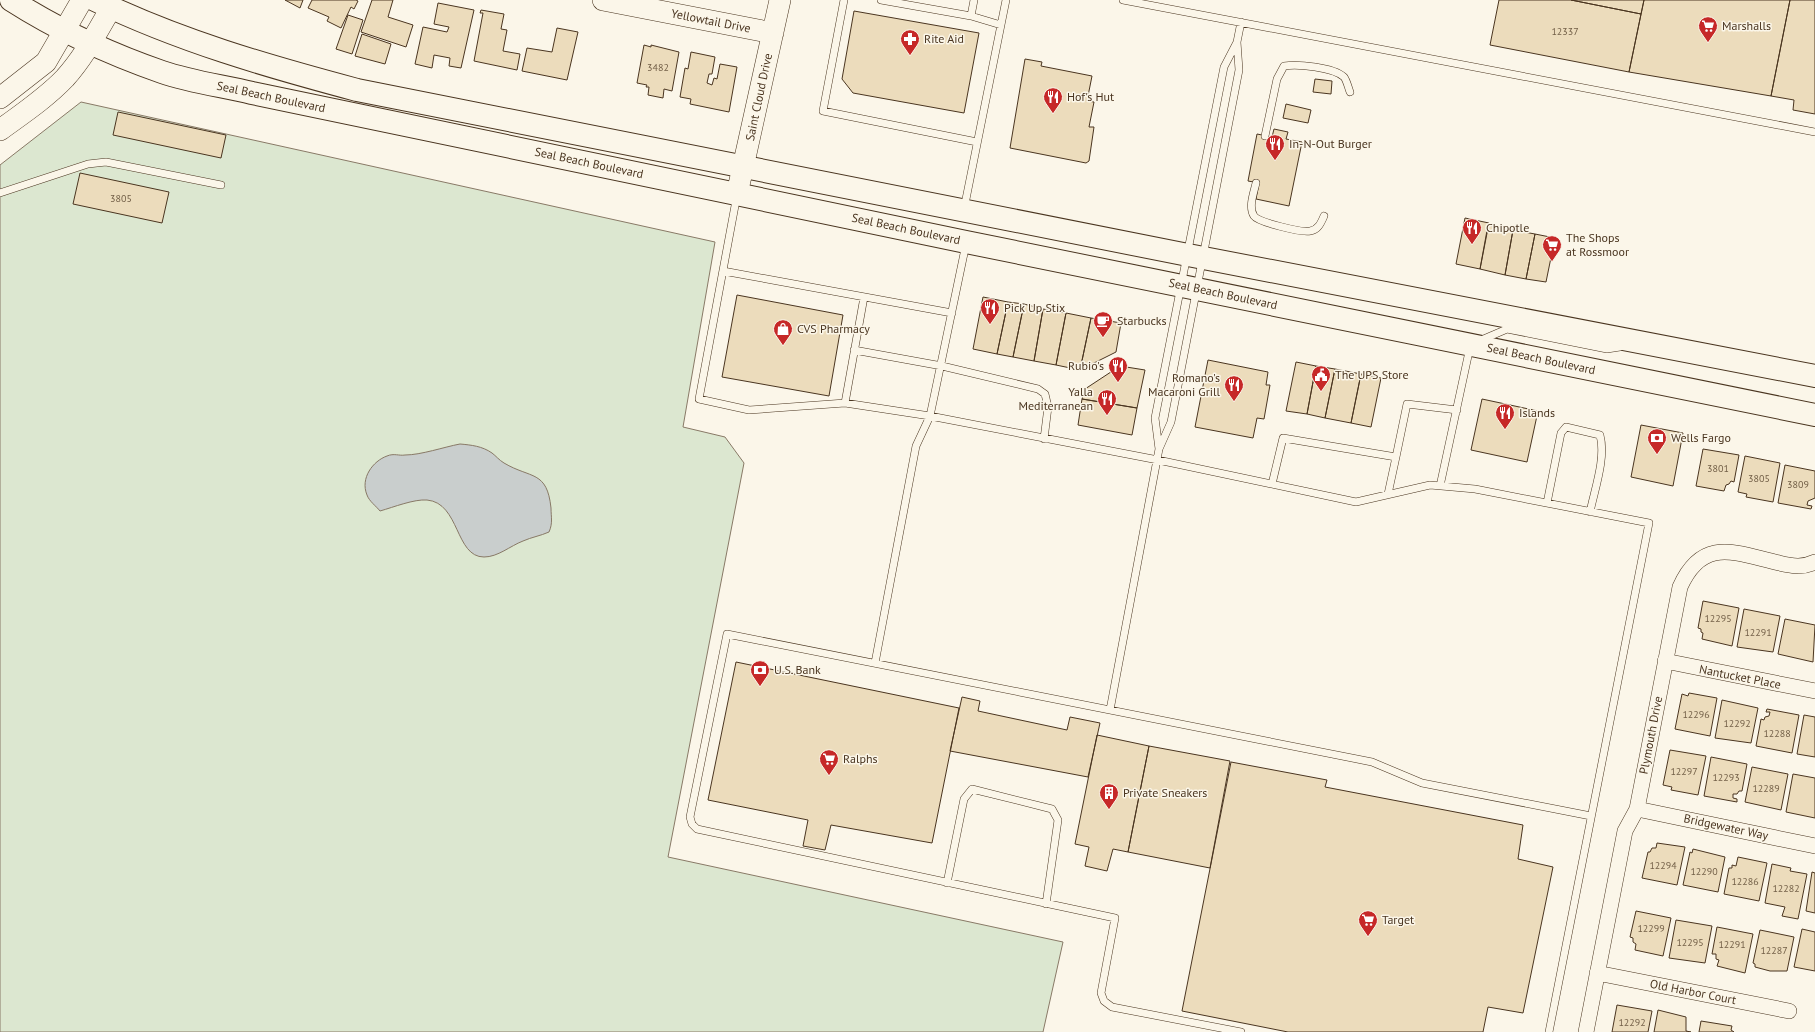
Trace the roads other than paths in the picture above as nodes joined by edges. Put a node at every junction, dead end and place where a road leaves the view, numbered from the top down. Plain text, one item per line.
1 (11, 0) edge
2 (82, 0) edge
3 (603, 0) edge
4 (780, 0) edge
5 (844, 0) edge
6 (881, 0) edge
7 (974, 0) edge
8 (1006, 0) edge
9 (1123, 0) edge
10 (103, 4) edge
11 (971, 16) junction
12 (1241, 22) junction
13 (1001, 25) junction
14 (65, 31) junction
15 (773, 33) junction
16 (1237, 42) junction
17 (91, 43) junction
18 (1350, 92) dead end
19 (0, 98) edge
20 (0, 130) edge
21 (1815, 132) edge
22 (1265, 136) dead end
23 (977, 142) junction
24 (744, 167) junction
25 (1256, 183) dead end
26 (221, 185) dead end
27 (0, 193) edge
28 (737, 194) junction
29 (964, 211) junction
30 (1324, 216) dead end
31 (966, 242) junction
32 (1196, 256) junction
33 (723, 271) junction
34 (1190, 287) junction
35 (864, 297) junction
36 (952, 313) junction
37 (1641, 343) junction
38 (1470, 345) junction
39 (854, 350) junction
40 (942, 366) junction
41 (1815, 376) edge
42 (845, 403) junction
43 (1457, 410) junction
44 (1815, 415) edge
45 (930, 416) junction
46 (1044, 439) junction
47 (1159, 449) junction
48 (1396, 457) junction
49 (1158, 460) junction
50 (1272, 484) junction
51 (1440, 486) junction
52 (1388, 494) junction
53 (1547, 503) junction
54 (1590, 512) junction
55 (1815, 562) edge
56 (1665, 661) junction
57 (875, 663) junction
58 (1815, 691) edge
59 (1110, 710) junction
60 (1637, 809) junction
61 (1591, 816) junction
62 (1815, 846) edge
63 (947, 883) junction
64 (1046, 904) junction
65 (1597, 973) junction
66 (1789, 1011) dead end
67 (1241, 1032) edge
68 (1549, 1032) edge
69 (1586, 1032) edge

1 - 14 main road, Seal Beach Boulevard
2 - 14 street
3 - 15 street, Yellowtail Drive
4 - 15 street, Saint Cloud Drive
5 - 23 lane
6 - 11 lane
7 - 11 lane
8 - 13 lane
9 - 12 lane
10 - 17 street
10 - 24 main road
11 - 13 lane
12 - 16 lane
12 - 21 lane
13 - 23 lane
14 - 17 main road, Seal Beach Boulevard
14 - 19 street
15 - 24 street, Saint Cloud Drive
16 - 32 lane
16 - 32 lane
17 - 20 street
17 - 28 main road, Seal Beach Boulevard
18 - 22 lane
23 - 29 lane
24 - 28 street, Saint Cloud Drive
24 - 29 main road
25 - 30 lane
26 - 27 lane
28 - 31 main road, Seal Beach Boulevard
28 - 33 lane
29 - 32 main road
31 - 34 main road, Seal Beach Boulevard
31 - 36 lane
32 - 34 lane
32 - 34 lane
32 - 37 main road
33 - 35 lane
33 - 42 lane
34 - 38 main road, Seal Beach Boulevard
34 - 47 lane
34 - 47 lane
35 - 36 lane
35 - 39 lane
36 - 40 lane
37 - 38 lane
37 - 41 main road
38 - 43 lane
38 - 44 main road, Seal Beach Boulevard
39 - 40 lane
39 - 42 lane
40 - 45 lane
40 - 46 lane
42 - 45 lane
43 - 48 lane
43 - 51 lane
45 - 46 lane
45 - 57 lane
46 - 49 lane
47 - 49 lane
48 - 50 lane
48 - 52 lane
49 - 50 lane
49 - 59 lane
50 - 52 lane
51 - 52 lane
51 - 53 lane
53 - 54 lane
53 - 54 lane
54 - 61 lane
55 - 56 street, Plymouth Drive
56 - 58 street, Nantucket Place
56 - 60 street, Plymouth Drive
57 - 59 lane
57 - 63 lane
59 - 61 lane
60 - 62 street, Bridgewater Way
60 - 65 street, Plymouth Drive
61 - 68 lane
63 - 64 lane
63 - 64 lane
64 - 67 lane
65 - 66 street, Old Harbor Court
65 - 69 street, Plymouth Drive

